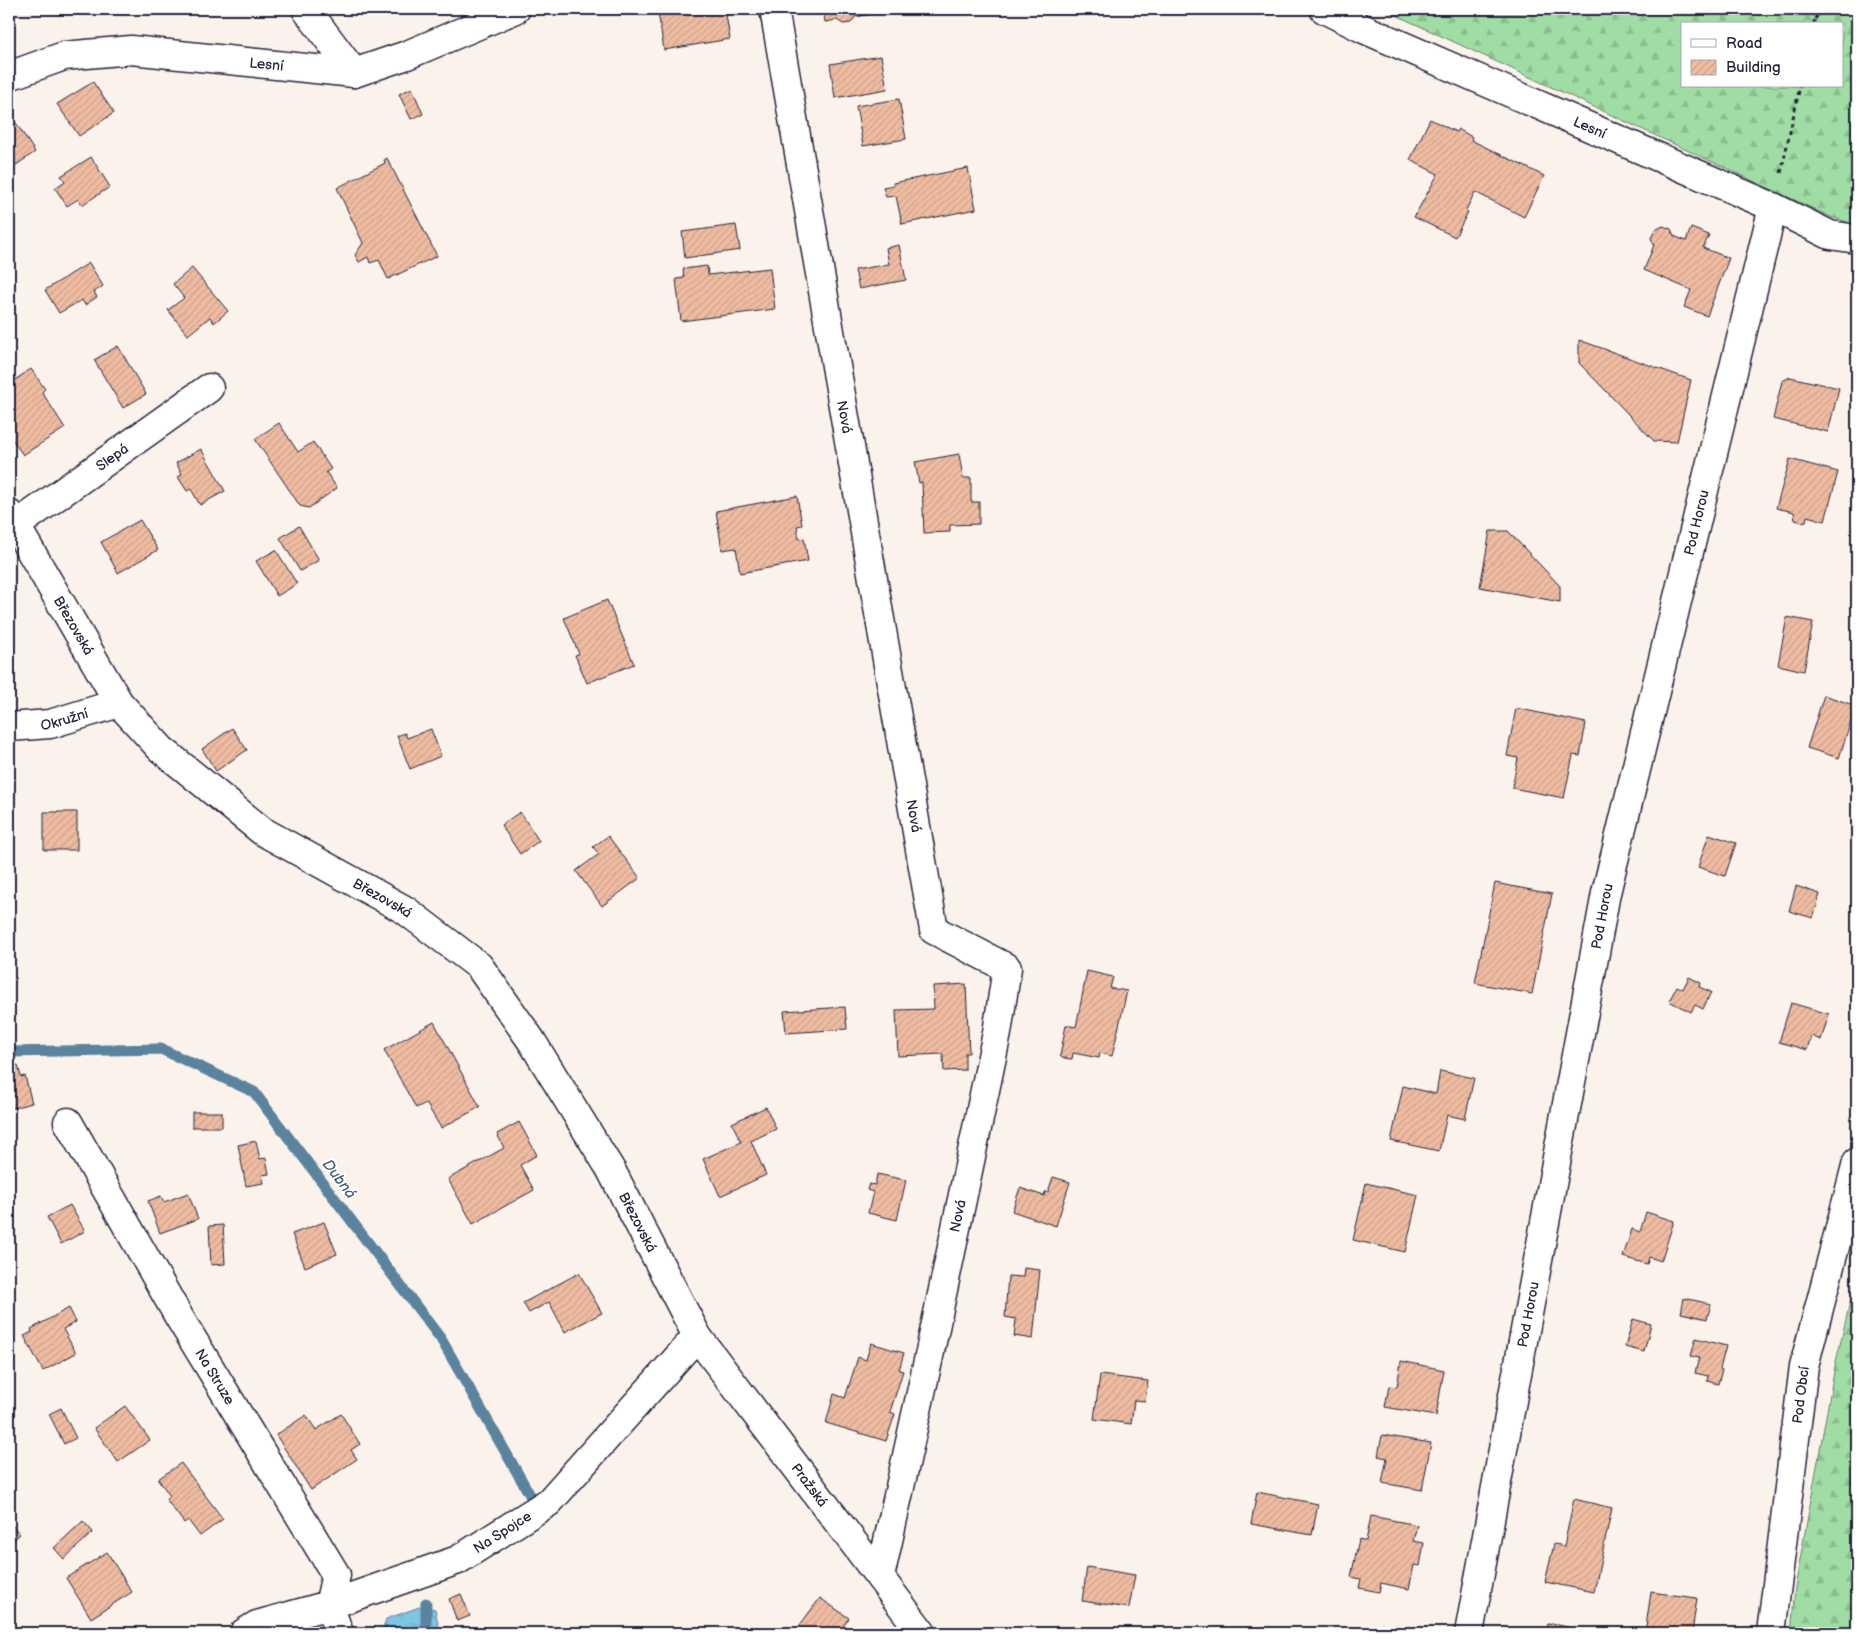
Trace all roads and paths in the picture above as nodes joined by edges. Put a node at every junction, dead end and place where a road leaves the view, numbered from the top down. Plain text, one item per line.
1 (306, 9) edge
2 (516, 9) edge
3 (774, 9) edge
4 (1324, 9) edge
5 (1814, 9) edge
6 (1822, 9) edge
7 (1815, 22) edge
8 (354, 74) junction
9 (9, 76) edge
10 (1800, 88) edge
11 (1773, 207) junction
12 (1857, 239) edge
13 (209, 388) dead end
14 (12, 520) edge
15 (120, 704) junction
16 (9, 727) edge
17 (68, 1122) dead end
18 (1857, 1162) edge
19 (697, 1336) junction
20 (880, 1577) junction
21 (329, 1604) junction
22 (244, 1633) edge
23 (339, 1633) edge
24 (922, 1633) edge
25 (1468, 1633) edge
26 (1771, 1633) edge

1 - 8 street
2 - 8 street, Lesní
3 - 20 street, Nová
4 - 11 street, Lesní
5 - 7 path
6 - 7 path
8 - 9 street, Lesní
10 - 11 path
11 - 12 street, Lesní
11 - 25 street, Pod Horou
13 - 14 street, Slepá
14 - 15 street, Březovská
15 - 16 street, Okružní
15 - 19 street, Březovská
17 - 21 street, Na Struze
18 - 26 street, Pod Obcí
19 - 20 street, Pražská
19 - 21 street, Na Spojce
20 - 24 street, Pražská
21 - 22 street, Na Spojce
21 - 23 street

